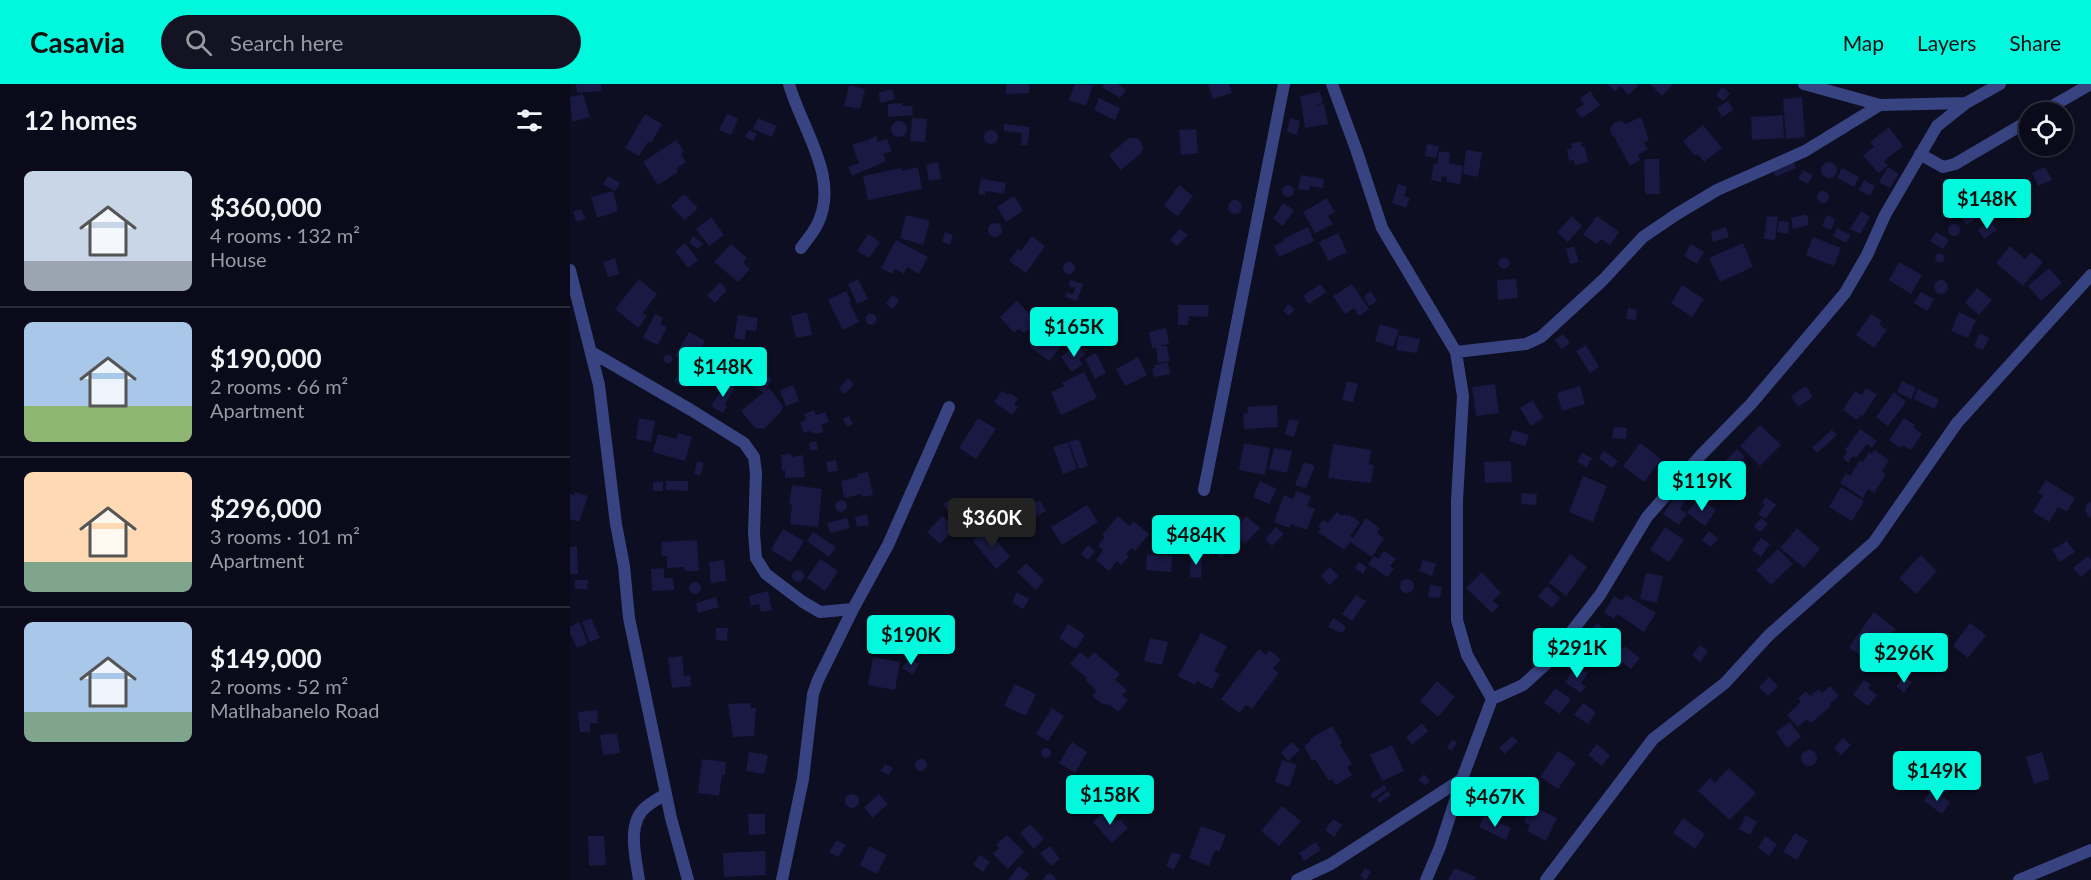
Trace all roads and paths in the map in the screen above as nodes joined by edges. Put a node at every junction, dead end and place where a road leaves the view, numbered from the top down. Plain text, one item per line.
1 (789, 84) edge
2 (1284, 84) edge
3 (1332, 84) edge
4 (1804, 84) edge
5 (2000, 84) edge
6 (2088, 84) edge
7 (2058, 102) edge
8 (1966, 103) junction
9 (1880, 105) junction
10 (2019, 126) edge
11 (1920, 154) junction
12 (801, 248) dead end
13 (570, 270) edge
14 (2091, 274) edge
15 (1455, 352) junction
16 (593, 353) junction
17 (949, 407) dead end
18 (1204, 490) dead end
19 (853, 609) junction
20 (1492, 699) junction
21 (1462, 779) junction
22 (666, 794) junction
23 (2091, 850) edge
24 (639, 880) edge
25 (688, 880) edge
26 (782, 880) edge
27 (1297, 880) edge
28 (1426, 880) edge
29 (1546, 880) edge
30 (2019, 880) edge

1 - 12 street
2 - 18 street
3 - 15 street
4 - 9 street
5 - 8 street
6 - 7 street
8 - 9 street
8 - 11 street
9 - 15 street
10 - 11 street
11 - 20 street
13 - 16 street
14 - 29 street
15 - 20 street
16 - 19 street
16 - 22 street
17 - 19 street
19 - 26 street
20 - 21 street
21 - 27 street
21 - 28 street
22 - 24 street
22 - 25 street
23 - 30 street

